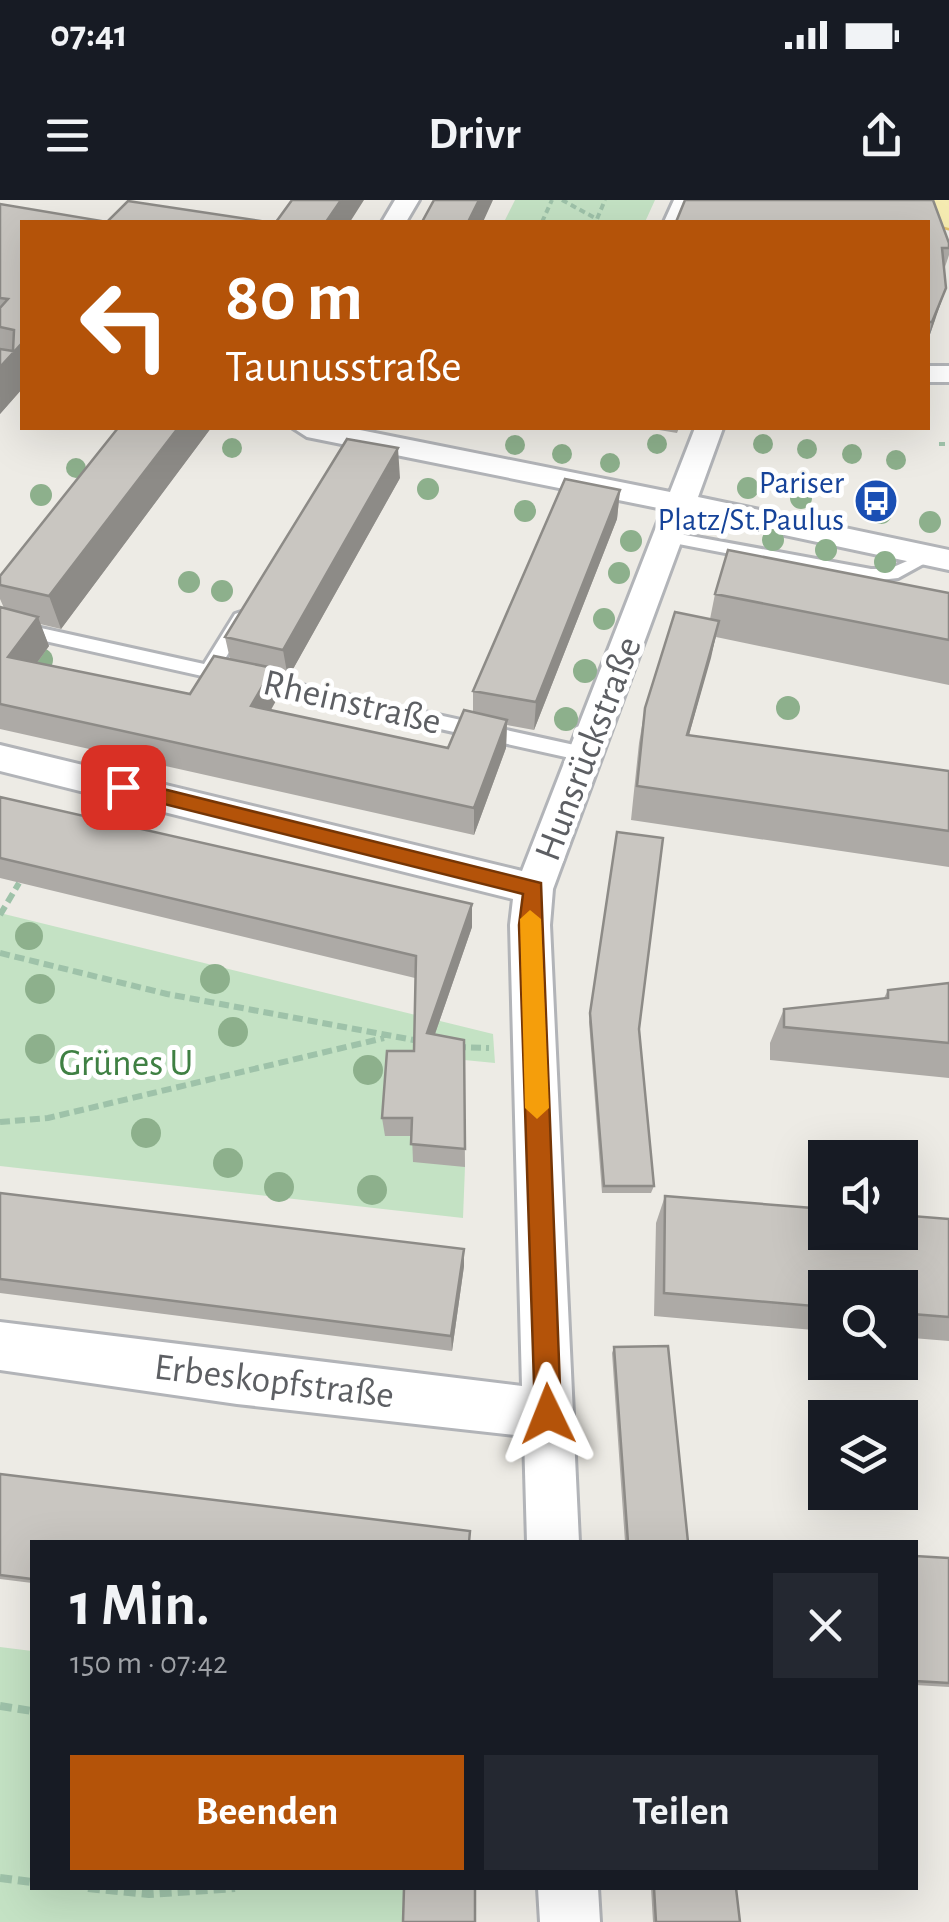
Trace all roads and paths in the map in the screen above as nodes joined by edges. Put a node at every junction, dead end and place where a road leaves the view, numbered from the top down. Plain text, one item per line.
1 (562, 200) edge
2 (605, 200) edge
3 (943, 200) edge
4 (949, 218) edge
5 (597, 219) junction
6 (585, 220) edge
7 (601, 220) edge
8 (317, 430) edge
9 (708, 430) edge
10 (939, 444) dead end
11 (949, 444) edge
12 (682, 502) junction
13 (943, 551) edge
14 (249, 606) edge
15 (0, 625) edge
16 (210, 671) junction
17 (588, 755) junction
18 (0, 758) edge
19 (19, 883) edge
20 (534, 889) junction
21 (0, 915) edge
22 (0, 953) edge
23 (390, 1037) junction
24 (426, 1042) edge
25 (439, 1044) edge
26 (536, 1049) junction
27 (0, 1122) edge
28 (0, 1346) edge
29 (548, 1414) junction
30 (553, 1540) edge
31 (0, 1706) edge
32 (30, 1710) edge
33 (0, 1878) edge
34 (30, 1882) edge
35 (108, 1890) edge
36 (206, 1890) edge
37 (568, 1890) edge
38 (570, 1922) edge

1 - 5 path
2 - 5 path
3 - 4 main road
5 - 6 path
5 - 7 path
8 - 12 street
9 - 12 street
10 - 11 path
12 - 13 street
12 - 17 street, Hunsrückstraße
14 - 16 lane
15 - 16 lane, Rheinstraße
16 - 17 lane, Rheinstraße
17 - 20 street, Hunsrückstraße
18 - 20 street
19 - 21 path
20 - 26 street, Hunsrückstraße
22 - 23 path
23 - 24 path
23 - 27 path
25 - 26 path
26 - 29 street, Hunsrückstraße
28 - 29 street, Erbeskopfstraße
29 - 30 street, Hunsrückstraße
31 - 32 path
33 - 34 path
35 - 36 path
37 - 38 street

